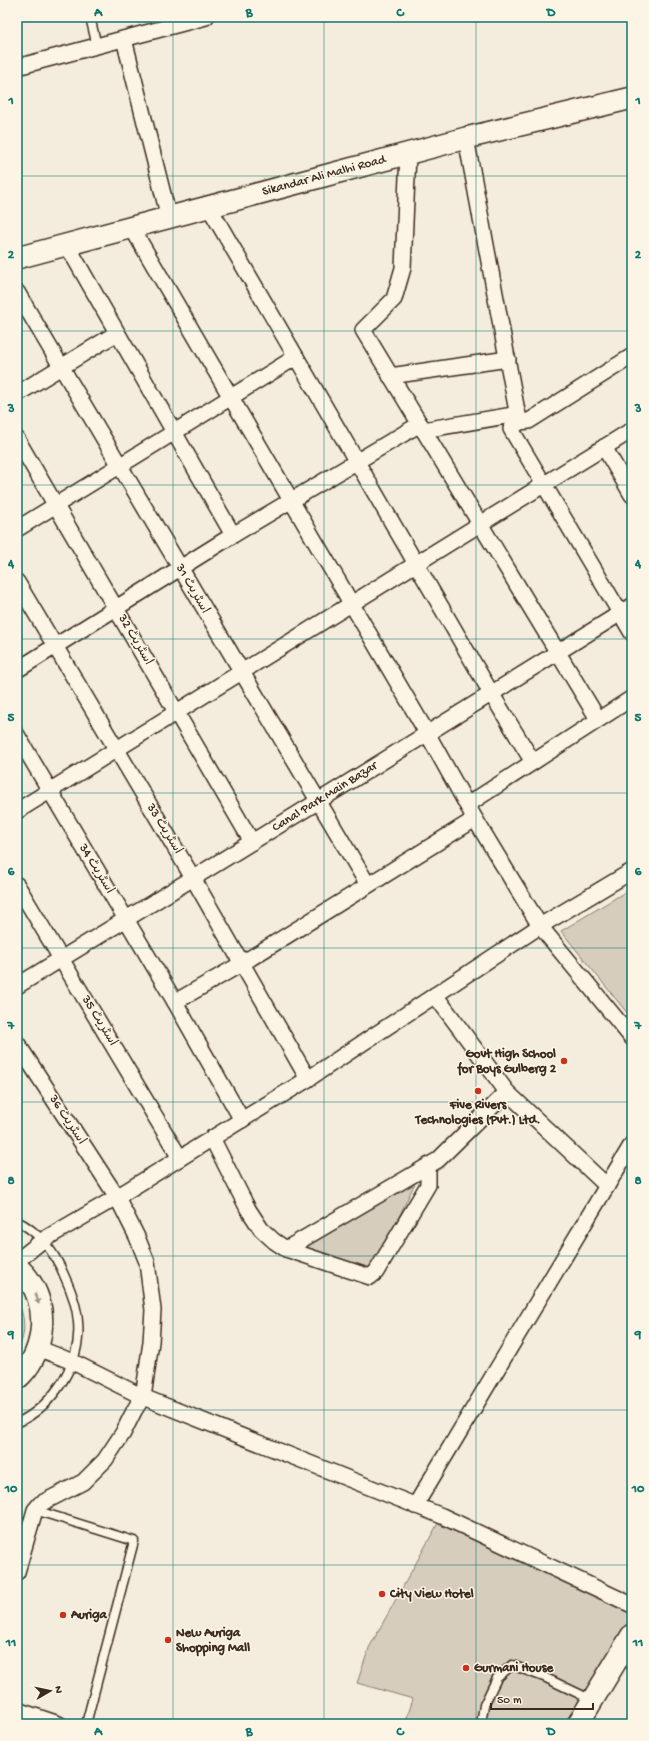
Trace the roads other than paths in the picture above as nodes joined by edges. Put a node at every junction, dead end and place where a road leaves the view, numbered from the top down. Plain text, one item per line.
1 (90, 17) edge
2 (206, 17) edge
3 (124, 39) junction
4 (97, 46) junction
5 (17, 67) edge
6 (632, 98) edge
7 (466, 138) junction
8 (408, 154) junction
9 (209, 207) junction
10 (169, 218) junction
11 (132, 228) junction
12 (67, 245) junction
13 (17, 258) edge
14 (17, 292) edge
15 (118, 333) junction
16 (632, 356) edge
17 (296, 357) junction
18 (508, 358) junction
19 (61, 367) junction
20 (390, 376) junction
21 (17, 394) edge
22 (231, 397) junction
23 (519, 418) junction
24 (421, 427) junction
25 (632, 430) edge
26 (174, 432) junction
27 (17, 439) edge
28 (604, 447) junction
29 (357, 462) junction
30 (119, 466) junction
31 (544, 484) junction
32 (632, 495) edge
33 (291, 501) junction
34 (56, 505) junction
35 (480, 524) junction
36 (17, 529) edge
37 (233, 535) junction
38 (416, 563) junction
39 (180, 568) junction
40 (17, 582) edge
41 (351, 604) junction
42 (632, 606) edge
43 (116, 608) junction
44 (620, 614) junction
45 (632, 633) edge
46 (55, 646) junction
47 (557, 653) junction
48 (17, 670) edge
49 (241, 672) junction
50 (491, 693) junction
51 (632, 698) edge
52 (176, 712) junction
53 (598, 719) junction
54 (427, 733) junction
55 (17, 735) edge
56 (116, 749) junction
57 (533, 762) junction
58 (50, 790) junction
59 (317, 802) junction
60 (467, 804) junction
61 (17, 811) edge
62 (475, 819) junction
63 (252, 842) junction
64 (632, 870) edge
65 (193, 878) junction
66 (17, 885) edge
67 (368, 885) junction
68 (126, 919) junction
69 (540, 926) junction
70 (62, 958) junction
71 (241, 964) junction
72 (17, 986) edge
73 (435, 995) junction
74 (175, 1002) junction
75 (632, 1038) edge
76 (17, 1043) edge
77 (308, 1079) junction
78 (507, 1092) junction
79 (242, 1120) junction
80 (212, 1138) junction
81 (632, 1144) edge
82 (180, 1158) junction
83 (428, 1166) junction
84 (607, 1186) junction
85 (117, 1197) junction
86 (17, 1221) edge
87 (43, 1240) junction
88 (286, 1249) junction
89 (17, 1261) edge
90 (17, 1266) edge
91 (38, 1348) junction
92 (73, 1362) junction
93 (17, 1379) edge
94 (143, 1397) junction
95 (17, 1423) edge
96 (415, 1506) junction
97 (35, 1510) junction
98 (17, 1572) edge
99 (632, 1606) edge
100 (632, 1635) edge
101 (593, 1700) junction
102 (17, 1710) edge
103 (59, 1724) edge
104 (86, 1724) edge
105 (481, 1724) edge
106 (578, 1724) edge

1 - 4 lane
2 - 3 street
3 - 4 street
3 - 10 street
4 - 5 street
6 - 7 street, Sikandar Ali Malhi Road
7 - 8 street, Sikandar Ali Malhi Road
7 - 18 street
8 - 9 street, Sikandar Ali Malhi Road
8 - 20 street
9 - 10 street, Sikandar Ali Malhi Road
9 - 17 street
10 - 11 street, Sikandar Ali Malhi Road
11 - 12 street, Sikandar Ali Malhi Road
11 - 22 street
12 - 13 street, Sikandar Ali Malhi Road
12 - 15 street
14 - 19 street, اسٹریٹ 31
15 - 19 street
15 - 26 street
16 - 23 street
17 - 22 street
17 - 29 street
18 - 20 street
18 - 23 street
19 - 21 street
19 - 30 street, اسٹریٹ 31
20 - 24 street
22 - 26 street
22 - 33 street
23 - 24 street
23 - 31 street
24 - 29 street
24 - 35 street
25 - 28 street
26 - 30 street
26 - 37 street
27 - 34 street, اسٹریٹ 32
28 - 31 street
28 - 32 street
29 - 33 street
29 - 38 street
30 - 34 street
30 - 39 street, اسٹریٹ 31
31 - 35 street
31 - 44 street
33 - 37 street
33 - 41 street
34 - 36 street
34 - 43 street, اسٹریٹ 32
35 - 38 street
35 - 47 street
37 - 39 street
38 - 41 street
38 - 50 street
39 - 43 street
39 - 49 street, اسٹریٹ 31
40 - 46 street, اسٹریٹ 33
41 - 49 street
41 - 54 street
42 - 44 street, Canal Park Main Bazar
43 - 46 street
43 - 52 street, اسٹریٹ 32
44 - 45 street
44 - 47 street, Canal Park Main Bazar
46 - 48 street
46 - 56 street, اسٹریٹ 33
47 - 50 street, Canal Park Main Bazar
47 - 53 street
49 - 52 street
49 - 59 street, اسٹریٹ 31
50 - 54 street, Canal Park Main Bazar
50 - 57 street
51 - 53 street
52 - 56 street
52 - 63 street, اسٹریٹ 32
53 - 57 street
54 - 59 street, Canal Park Main Bazar
54 - 60 street
55 - 58 street, اسٹریٹ 34
56 - 58 street
56 - 65 street, اسٹریٹ 33
57 - 60 street
58 - 61 street
58 - 68 street, اسٹریٹ 34
59 - 63 street, Canal Park Main Bazar
59 - 67 street, اسٹریٹ 31
60 - 62 street
62 - 67 street
62 - 69 street
63 - 65 street, Canal Park Main Bazar
64 - 69 street
65 - 68 street, Canal Park Main Bazar
65 - 71 street, اسٹریٹ 33
66 - 70 street, اسٹریٹ 35
67 - 71 street
68 - 70 street, Canal Park Main Bazar
68 - 74 street, اسٹریٹ 34
69 - 73 street
69 - 75 street
70 - 72 street, Canal Park Main Bazar
70 - 82 street, اسٹریٹ 35
71 - 74 street
71 - 77 street, اسٹریٹ 33
73 - 77 street
73 - 78 street
74 - 79 street, اسٹریٹ 34
76 - 85 street, اسٹریٹ 36
77 - 79 street
78 - 83 street
78 - 84 street
79 - 80 street
80 - 82 street
80 - 88 street
81 - 84 street
82 - 85 street
83 - 88 street
83 - 88 street
84 - 96 street
85 - 87 street
85 - 94 street, اسٹریٹ 36
86 - 87 lane
87 - 89 street
87 - 92 lane
90 -> 91 street
91 - 92 street
91 - 93 street
92 - 94 street
92 - 95 lane
94 - 96 street
94 - 97 street
96 - 99 street
97 - 98 street
97 - 104 lane
100 - 101 street
101 - 105 lane
101 - 106 street
102 - 103 street

